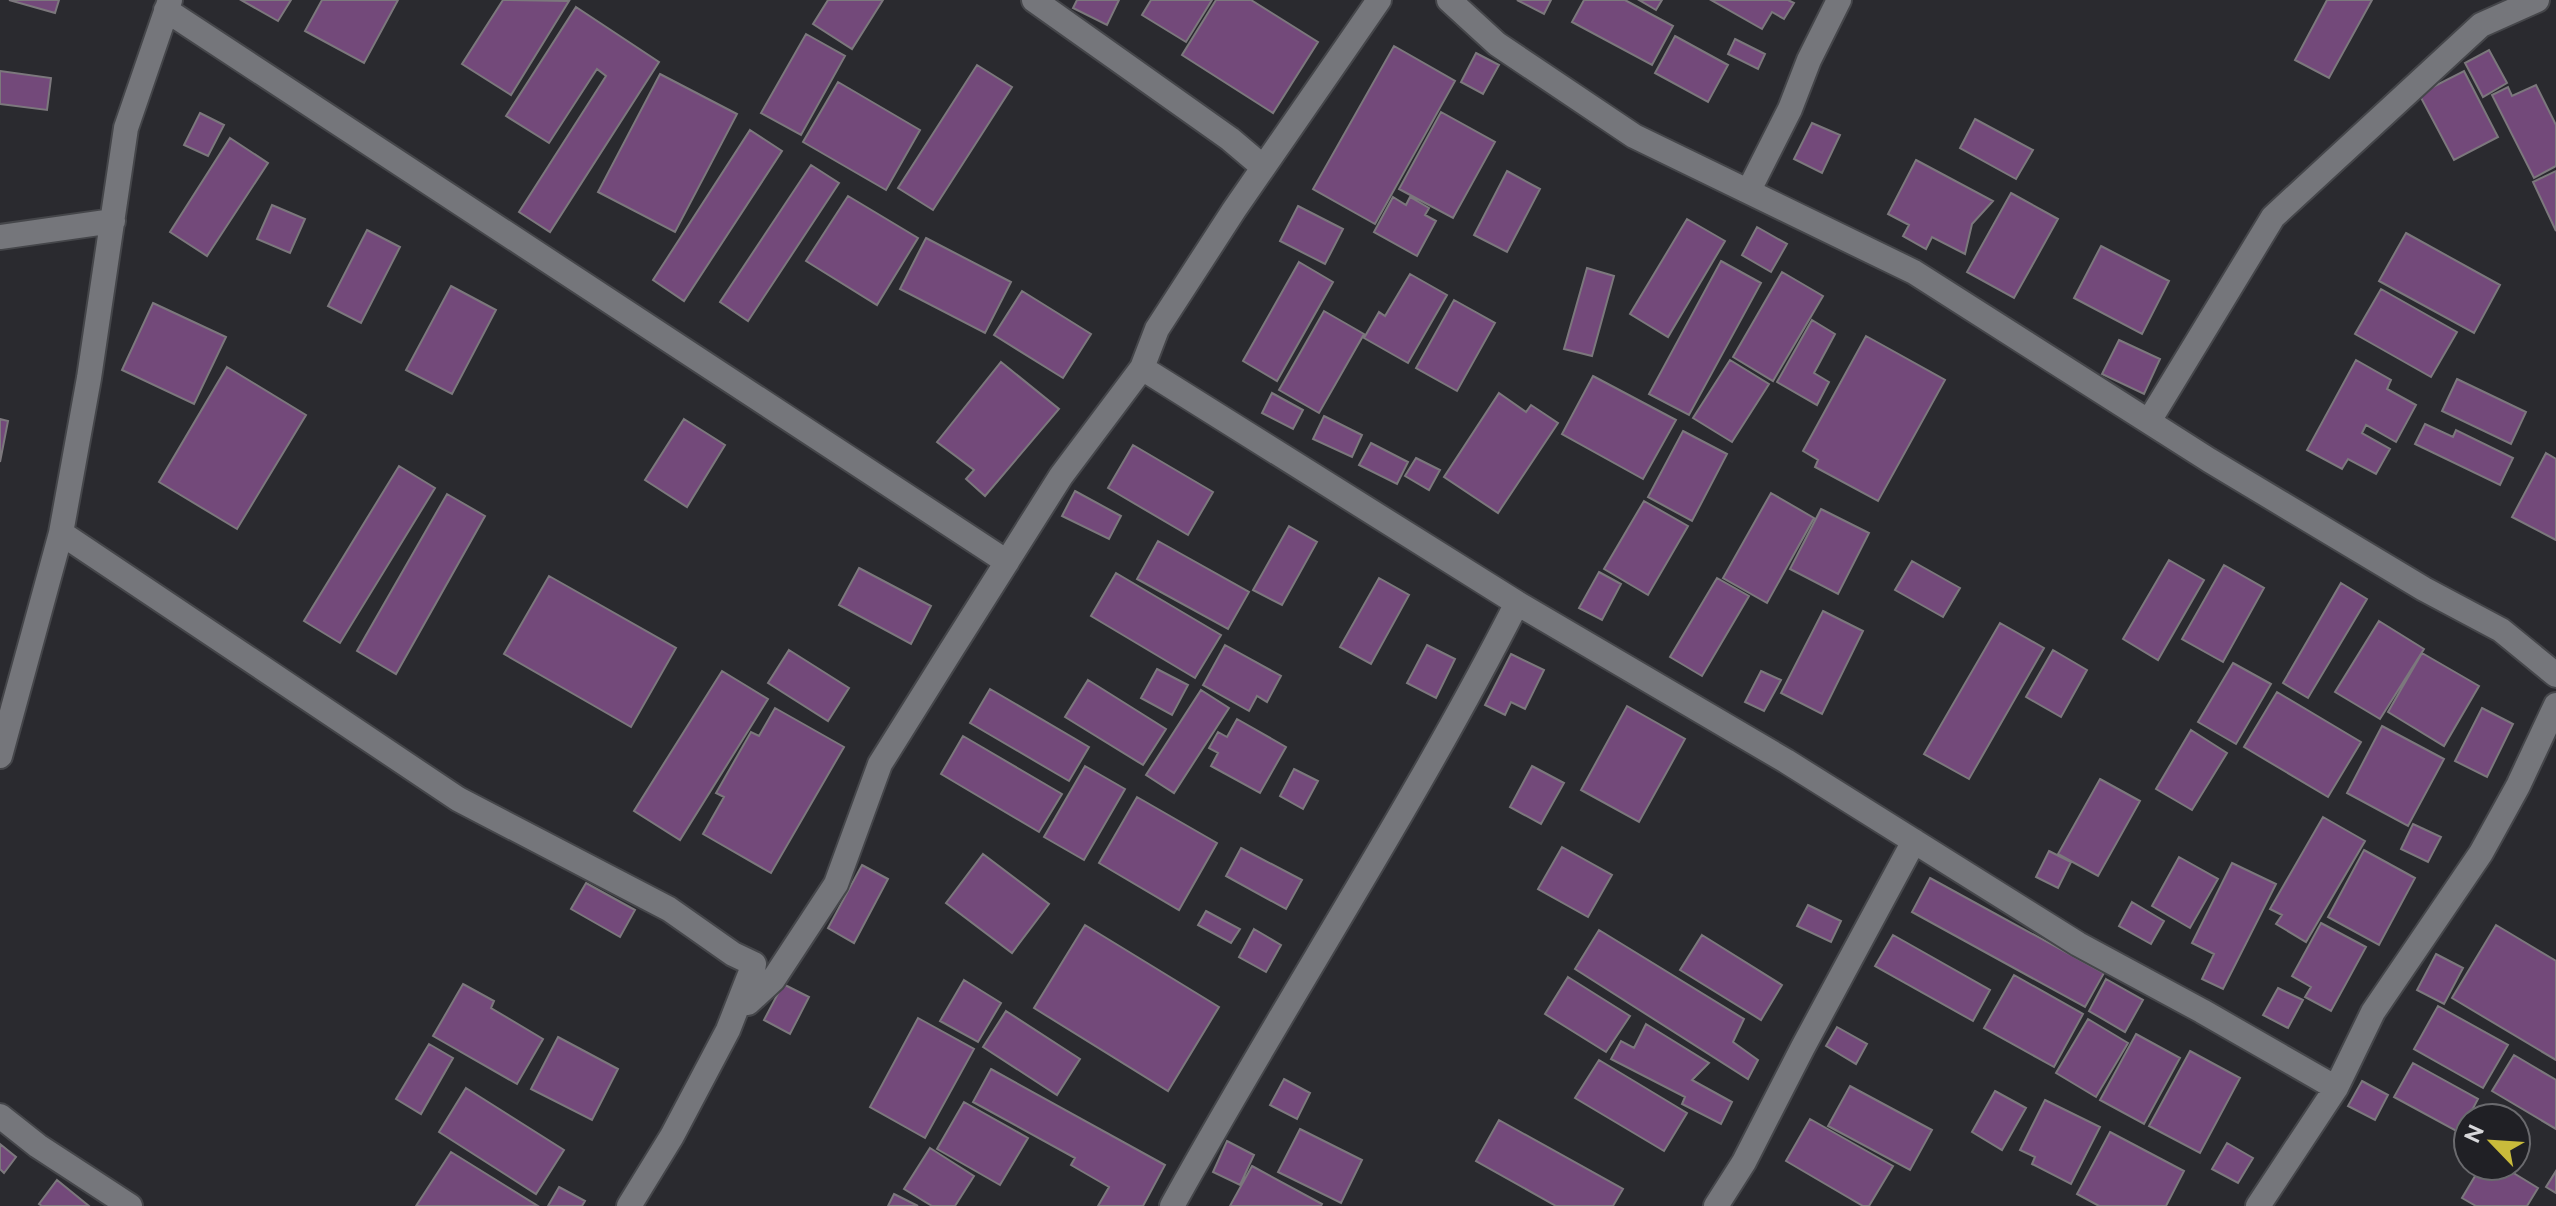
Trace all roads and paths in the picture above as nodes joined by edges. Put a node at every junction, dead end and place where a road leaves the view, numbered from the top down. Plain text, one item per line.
1 (1034, 0) edge
2 (1379, 0) edge
3 (1449, 0) edge
4 (1839, 0) edge
5 (2537, 0) edge
6 (168, 5) edge
7 (1263, 167) junction
8 (1749, 190) junction
9 (113, 221) junction
10 (0, 237) edge
11 (1142, 368) junction
12 (2149, 421) junction
13 (61, 533) junction
14 (1007, 562) junction
15 (1517, 603) junction
16 (2556, 675) edge
17 (2556, 705) edge
18 (0, 756) edge
19 (1914, 841) junction
20 (754, 964) junction
21 (2336, 1088) junction
22 (0, 1116) edge
23 (130, 1206) edge
24 (629, 1206) edge
25 (1172, 1206) edge
26 (1716, 1206) edge
27 (2258, 1206) edge

1 - 7 street
2 - 7 street
3 - 8 street
4 - 8 street
5 - 12 street
6 - 9 street
6 - 14 street
7 - 11 street
8 - 12 street
9 - 10 street
9 - 13 street
11 - 14 street
11 - 15 street
12 - 16 street
13 - 18 street
13 - 20 street
14 - 20 street
15 - 19 street
15 - 25 street
17 - 21 street
19 - 21 street
19 - 26 street
20 - 24 street
21 - 27 street
22 - 23 street

